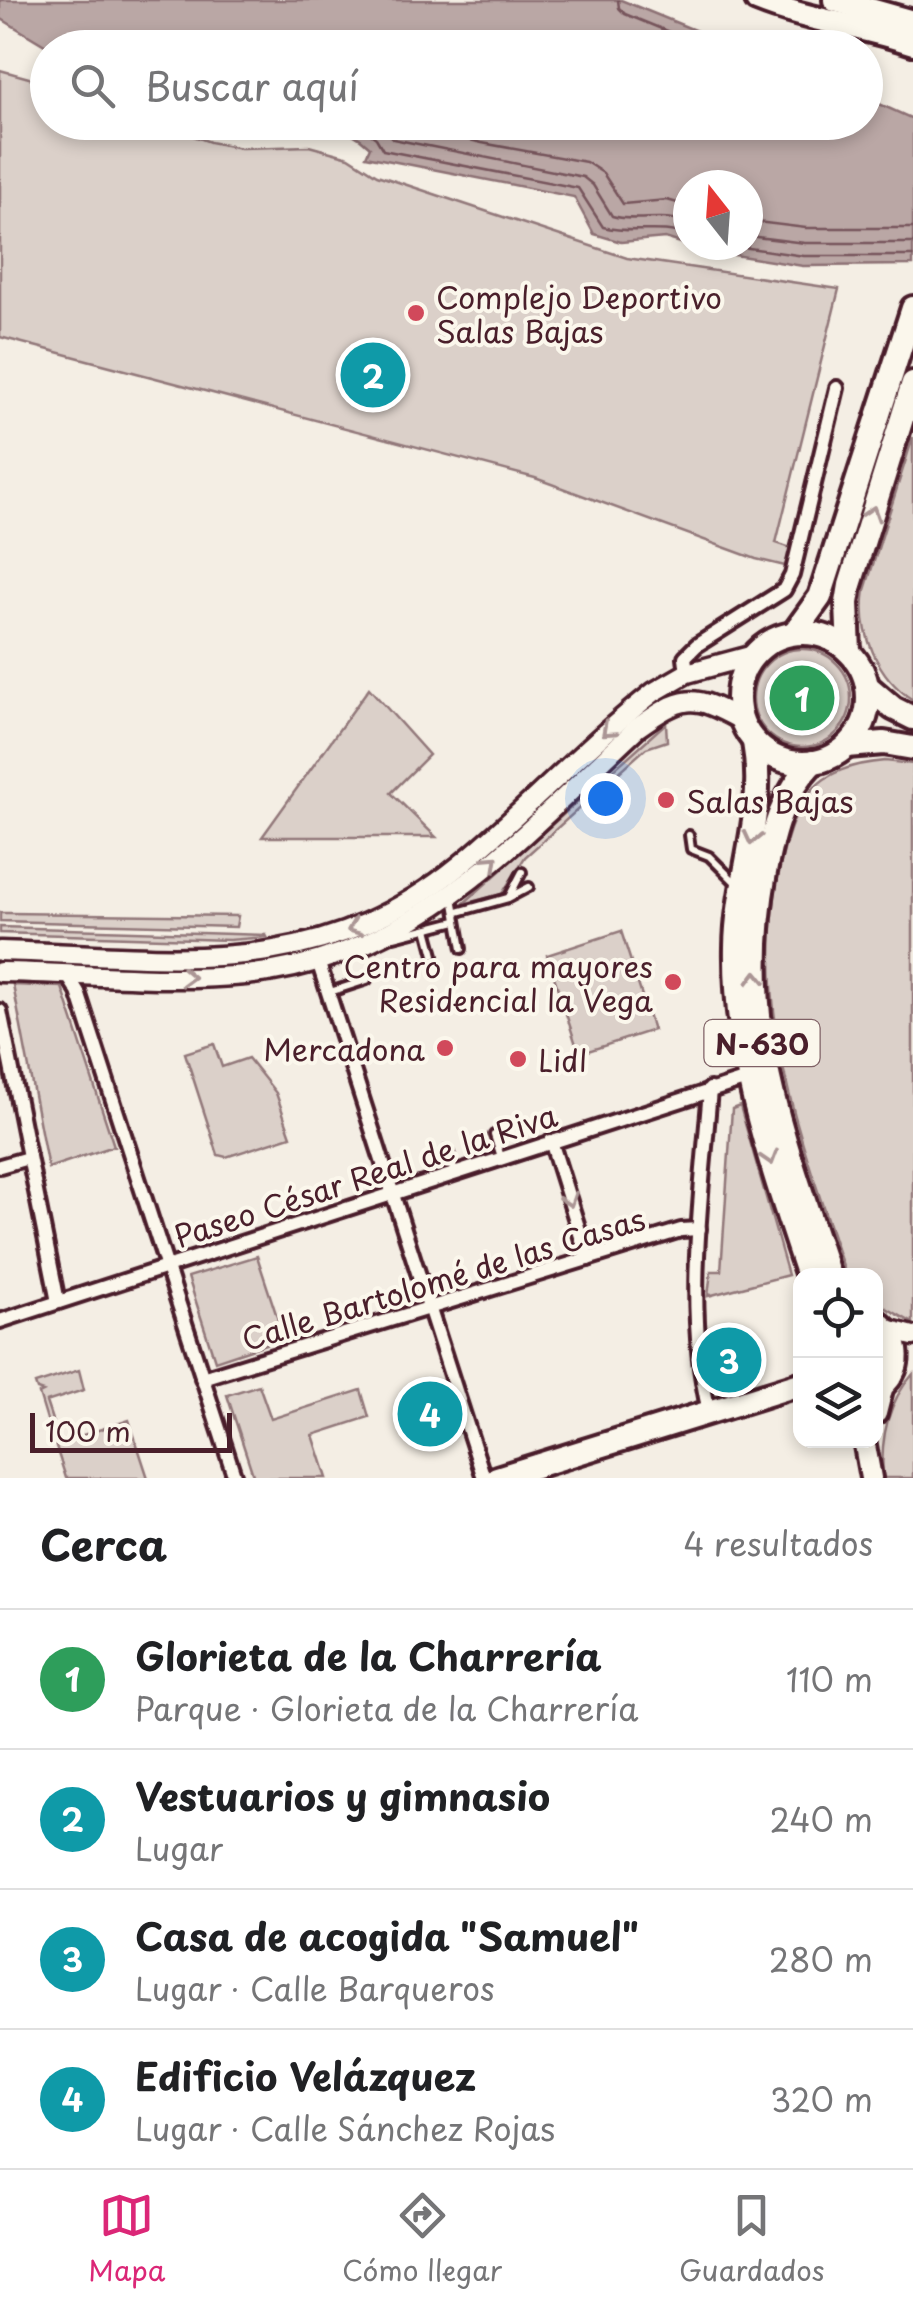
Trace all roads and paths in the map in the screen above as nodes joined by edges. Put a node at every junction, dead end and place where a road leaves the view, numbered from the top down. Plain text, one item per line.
1 (757, 0) edge
2 (835, 0) edge
3 (913, 22) edge
4 (836, 25) junction
5 (848, 30) edge
6 (870, 30) edge
7 (883, 32) edge
8 (913, 42) edge
9 (883, 44) edge
10 (913, 56) edge
11 (913, 308) edge
12 (913, 383) edge
13 (837, 388) dead end
14 (890, 420) junction
15 (794, 634) junction
16 (848, 652) junction
17 (754, 655) junction
18 (687, 674) junction
19 (867, 686) junction
20 (913, 718) edge
21 (741, 720) junction
22 (754, 742) junction
23 (847, 746) junction
24 (913, 748) edge
25 (813, 762) junction
26 (689, 836) dead end
27 (522, 872) dead end
28 (743, 884) junction
29 (529, 887) dead end
30 (508, 898) junction
31 (455, 910) junction
32 (426, 929) junction
33 (372, 942) junction
34 (462, 949) dead end
35 (0, 951) edge
36 (434, 956) dead end
37 (318, 961) junction
38 (0, 972) edge
39 (66, 973) junction
40 (91, 974) junction
41 (367, 980) dead end
42 (78, 992) junction
43 (328, 992) junction
44 (0, 1014) edge
45 (747, 1080) junction
46 (710, 1089) junction
47 (494, 1135) dead end
48 (550, 1141) junction
49 (448, 1150) dead end
50 (28, 1158) junction
51 (501, 1158) junction
52 (0, 1166) edge
53 (455, 1172) junction
54 (392, 1193) junction
55 (699, 1229) junction
56 (588, 1259) junction
57 (167, 1266) junction
58 (806, 1268) edge
59 (826, 1268) edge
60 (58, 1302) junction
61 (430, 1308) junction
62 (0, 1321) edge
63 (883, 1326) edge
64 (883, 1328) edge
65 (913, 1336) edge
66 (913, 1359) edge
67 (202, 1378) junction
68 (793, 1382) edge
69 (883, 1384) edge
70 (709, 1411) junction
71 (867, 1448) edge
72 (235, 1478) edge
73 (484, 1478) edge
74 (497, 1478) edge
75 (871, 1478) edge

1 - 4 highway
2 - 3 highway
4 - 5 highway
4 - 6 highway
7 - 8 highway
9 - 10 highway
11 - 14 highway
12 - 14 highway
13 - 18 street
14 - 15 highway
16 -> 14 highway
15 - 16 highway
15 - 17 highway
16 - 19 highway
17 - 18 main road
17 - 21 highway
18 -> 35 main road
19 - 20 highway
19 - 23 highway
21 - 22 highway, N-630
31 -> 21 main road
22 - 25 highway
22 -> 28 highway, N-630
23 - 24 highway, N-630
23 - 25 highway, N-630
59 -> 25 highway, N-630
26 - 28 lane
27 - 30 lane
28 - 45 highway, N-630
29 - 30 lane
30 - 31 lane
31 - 32 lane
31 - 33 main road
31 - 34 lane
32 - 33 lane
32 - 36 lane
33 - 37 main road
40 -> 37 main road
37 - 43 street
38 - 39 main road
39 - 40 main road
39 - 42 street
40 - 42 street
41 - 43 lane
42 - 57 street
43 - 54 street
44 - 50 street
45 - 46 street, Paseo César Real de la Riva
45 -> 58 highway, N-630
46 - 48 street, Paseo César Real de la Riva
46 - 55 street
47 - 51 lane
48 - 51 street, Paseo César Real de la Riva
48 -> 56 street
49 - 53 lane
50 - 52 street
50 - 60 street
51 - 53 street, Paseo César Real de la Riva
53 - 54 street, Paseo César Real de la Riva
54 - 57 street, Paseo César Real de la Riva
54 - 61 street
55 - 56 street, Calle Bartolomé de las Casas
55 - 70 street
56 - 61 street, Calle Bartolomé de las Casas
57 - 60 street, Paseo César Real de la Riva
57 - 67 street
60 - 62 street, Paseo César Real de la Riva
61 - 67 street, Calle Bartolomé de las Casas
61 - 73 street
63 - 65 main road
64 - 69 highway
66 - 69 main road
67 - 72 street
68 - 70 highway
70 - 74 highway
71 - 75 main road

